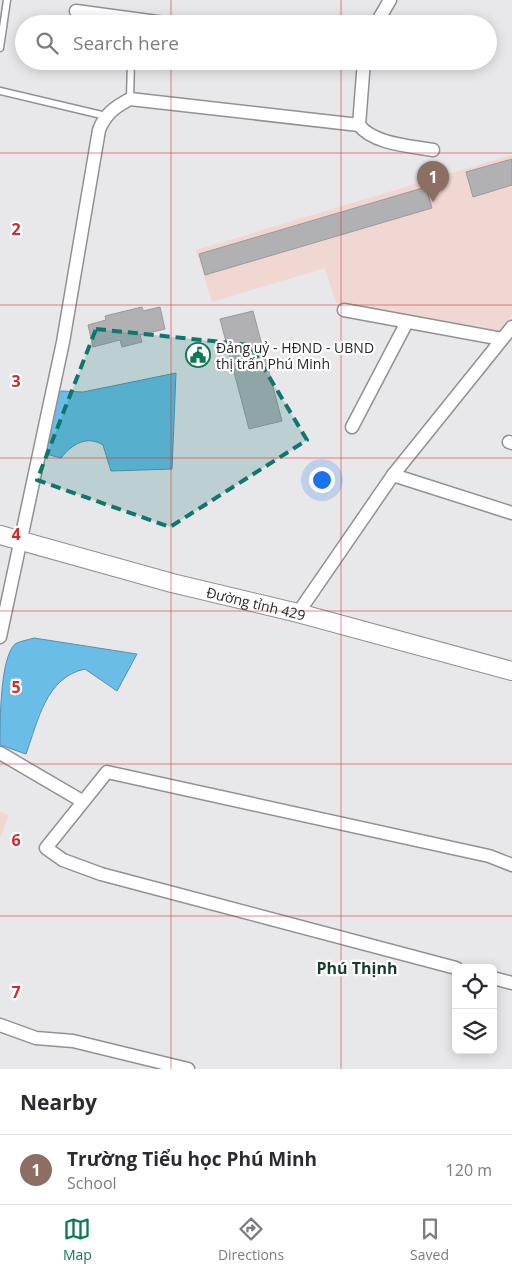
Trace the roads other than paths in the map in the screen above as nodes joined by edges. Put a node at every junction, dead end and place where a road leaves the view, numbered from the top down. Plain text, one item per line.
1 (7, 0) edge
2 (390, 0) edge
3 (76, 11) dead end
4 (106, 15) edge
5 (381, 15) edge
6 (0, 48) edge
7 (131, 70) edge
8 (363, 70) edge
9 (0, 91) edge
10 (130, 100) junction
11 (106, 116) junction
12 (359, 125) junction
13 (433, 150) dead end
14 (344, 310) dead end
15 (407, 322) junction
16 (512, 327) edge
17 (502, 340) junction
18 (352, 427) dead end
19 (393, 475) junction
20 (512, 512) edge
21 (0, 534) edge
22 (21, 541) junction
23 (298, 613) junction
24 (0, 637) edge
25 (512, 671) edge
26 (0, 753) edge
27 (82, 801) junction
28 (512, 865) edge
29 (452, 967) edge
30 (497, 979) edge
31 (512, 983) edge
32 (0, 1025) edge
33 (188, 1069) edge

1 - 6 lane
2 - 5 street
3 - 4 street
7 - 10 lane
8 - 12 street
9 - 11 lane
10 - 11 street
10 - 12 street
11 - 22 street
12 - 13 street
14 - 15 street
15 - 17 street
15 - 18 street
16 - 17 street
17 - 19 street
19 - 20 street
19 - 23 street
21 - 22 main road, Đường tỉnh 429
22 - 23 main road, Đường tỉnh 429
22 - 24 street
23 - 25 main road, Đường tỉnh 429
26 - 27 street
27 - 28 street
27 - 29 street
30 - 31 street
32 - 33 street

